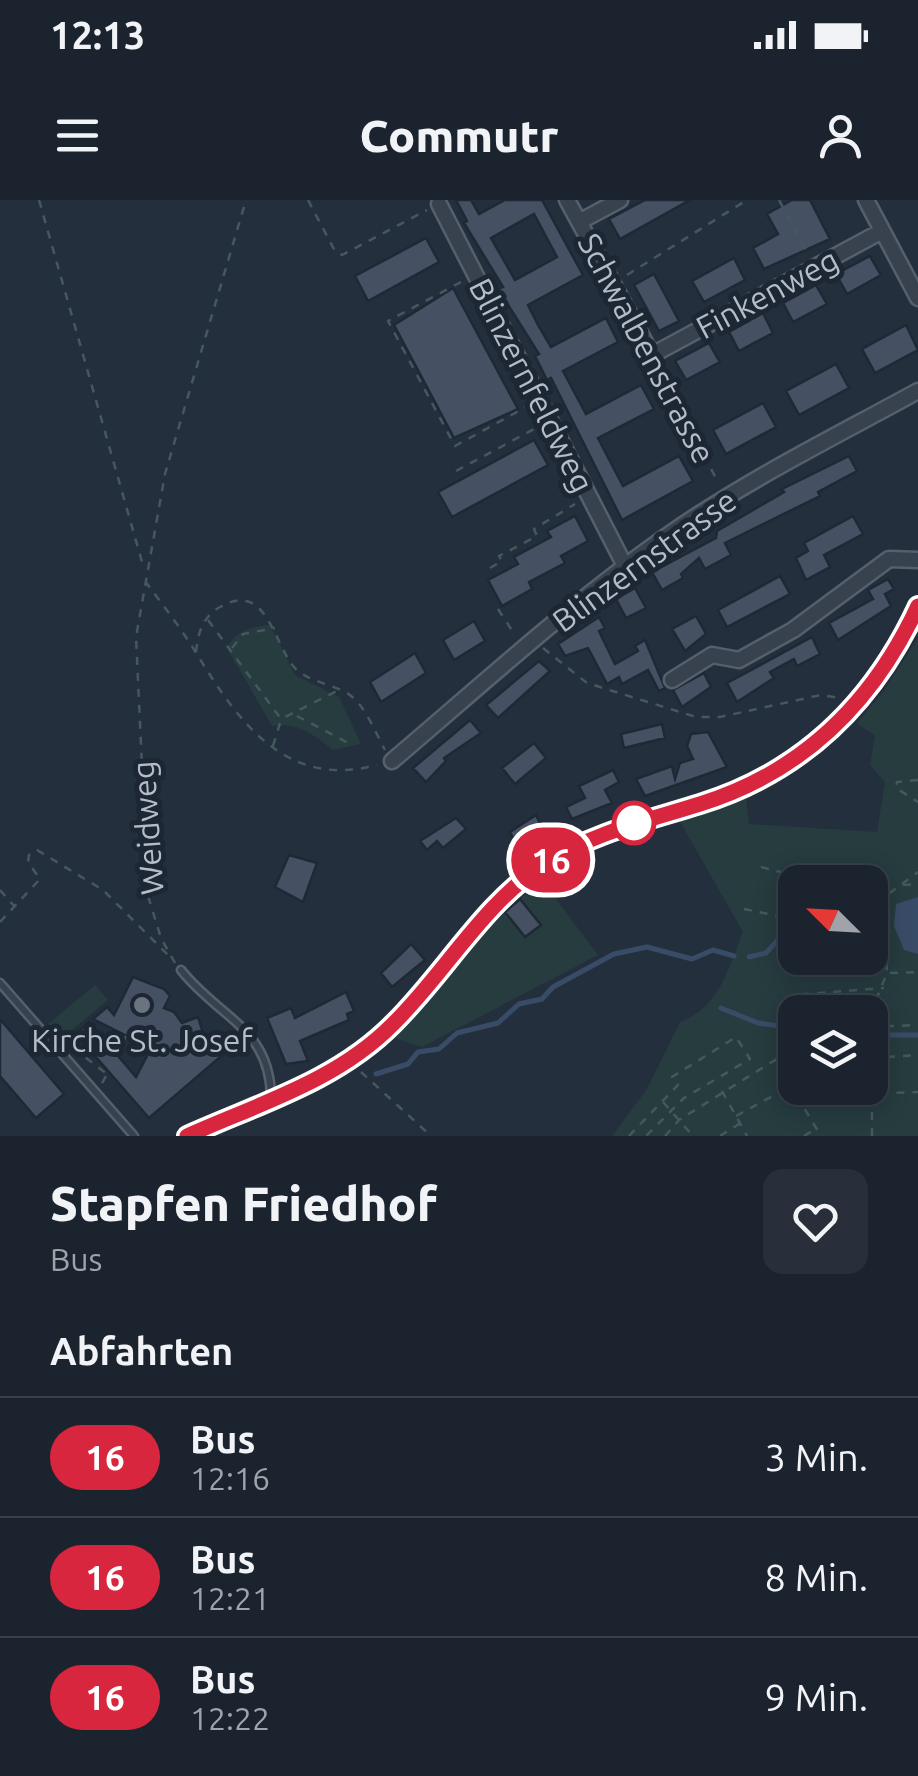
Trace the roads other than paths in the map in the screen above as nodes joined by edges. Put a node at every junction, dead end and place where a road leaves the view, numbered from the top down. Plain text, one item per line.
1 (567, 200) edge
2 (620, 200) edge
3 (866, 200) edge
4 (439, 204) road end
5 (579, 222) junction
6 (882, 231) junction
7 (918, 298) edge
8 (652, 355) joint
9 (918, 391) edge
10 (918, 560) edge
11 (625, 566) junction
12 (918, 606) edge
13 (672, 680) dead end
14 (392, 761) road end
15 (180, 970) road end
16 (0, 983) edge
17 (270, 1100) junction
18 (134, 1136) edge
19 (187, 1136) edge

1 - 5 street, Schwalbenstrasse
2 - 5 street
3 - 6 street
4 - 11 street, Blinzernfeldweg
5 - 8 street, Schwalbenstrasse
6 - 7 street
6 - 8 street, Finkenweg
9 - 11 street, Blinzernstrasse
10 - 13 street
11 - 14 street, Blinzernstrasse
12 - 17 street
15 - 17 lane
16 - 18 lane
17 - 19 street

